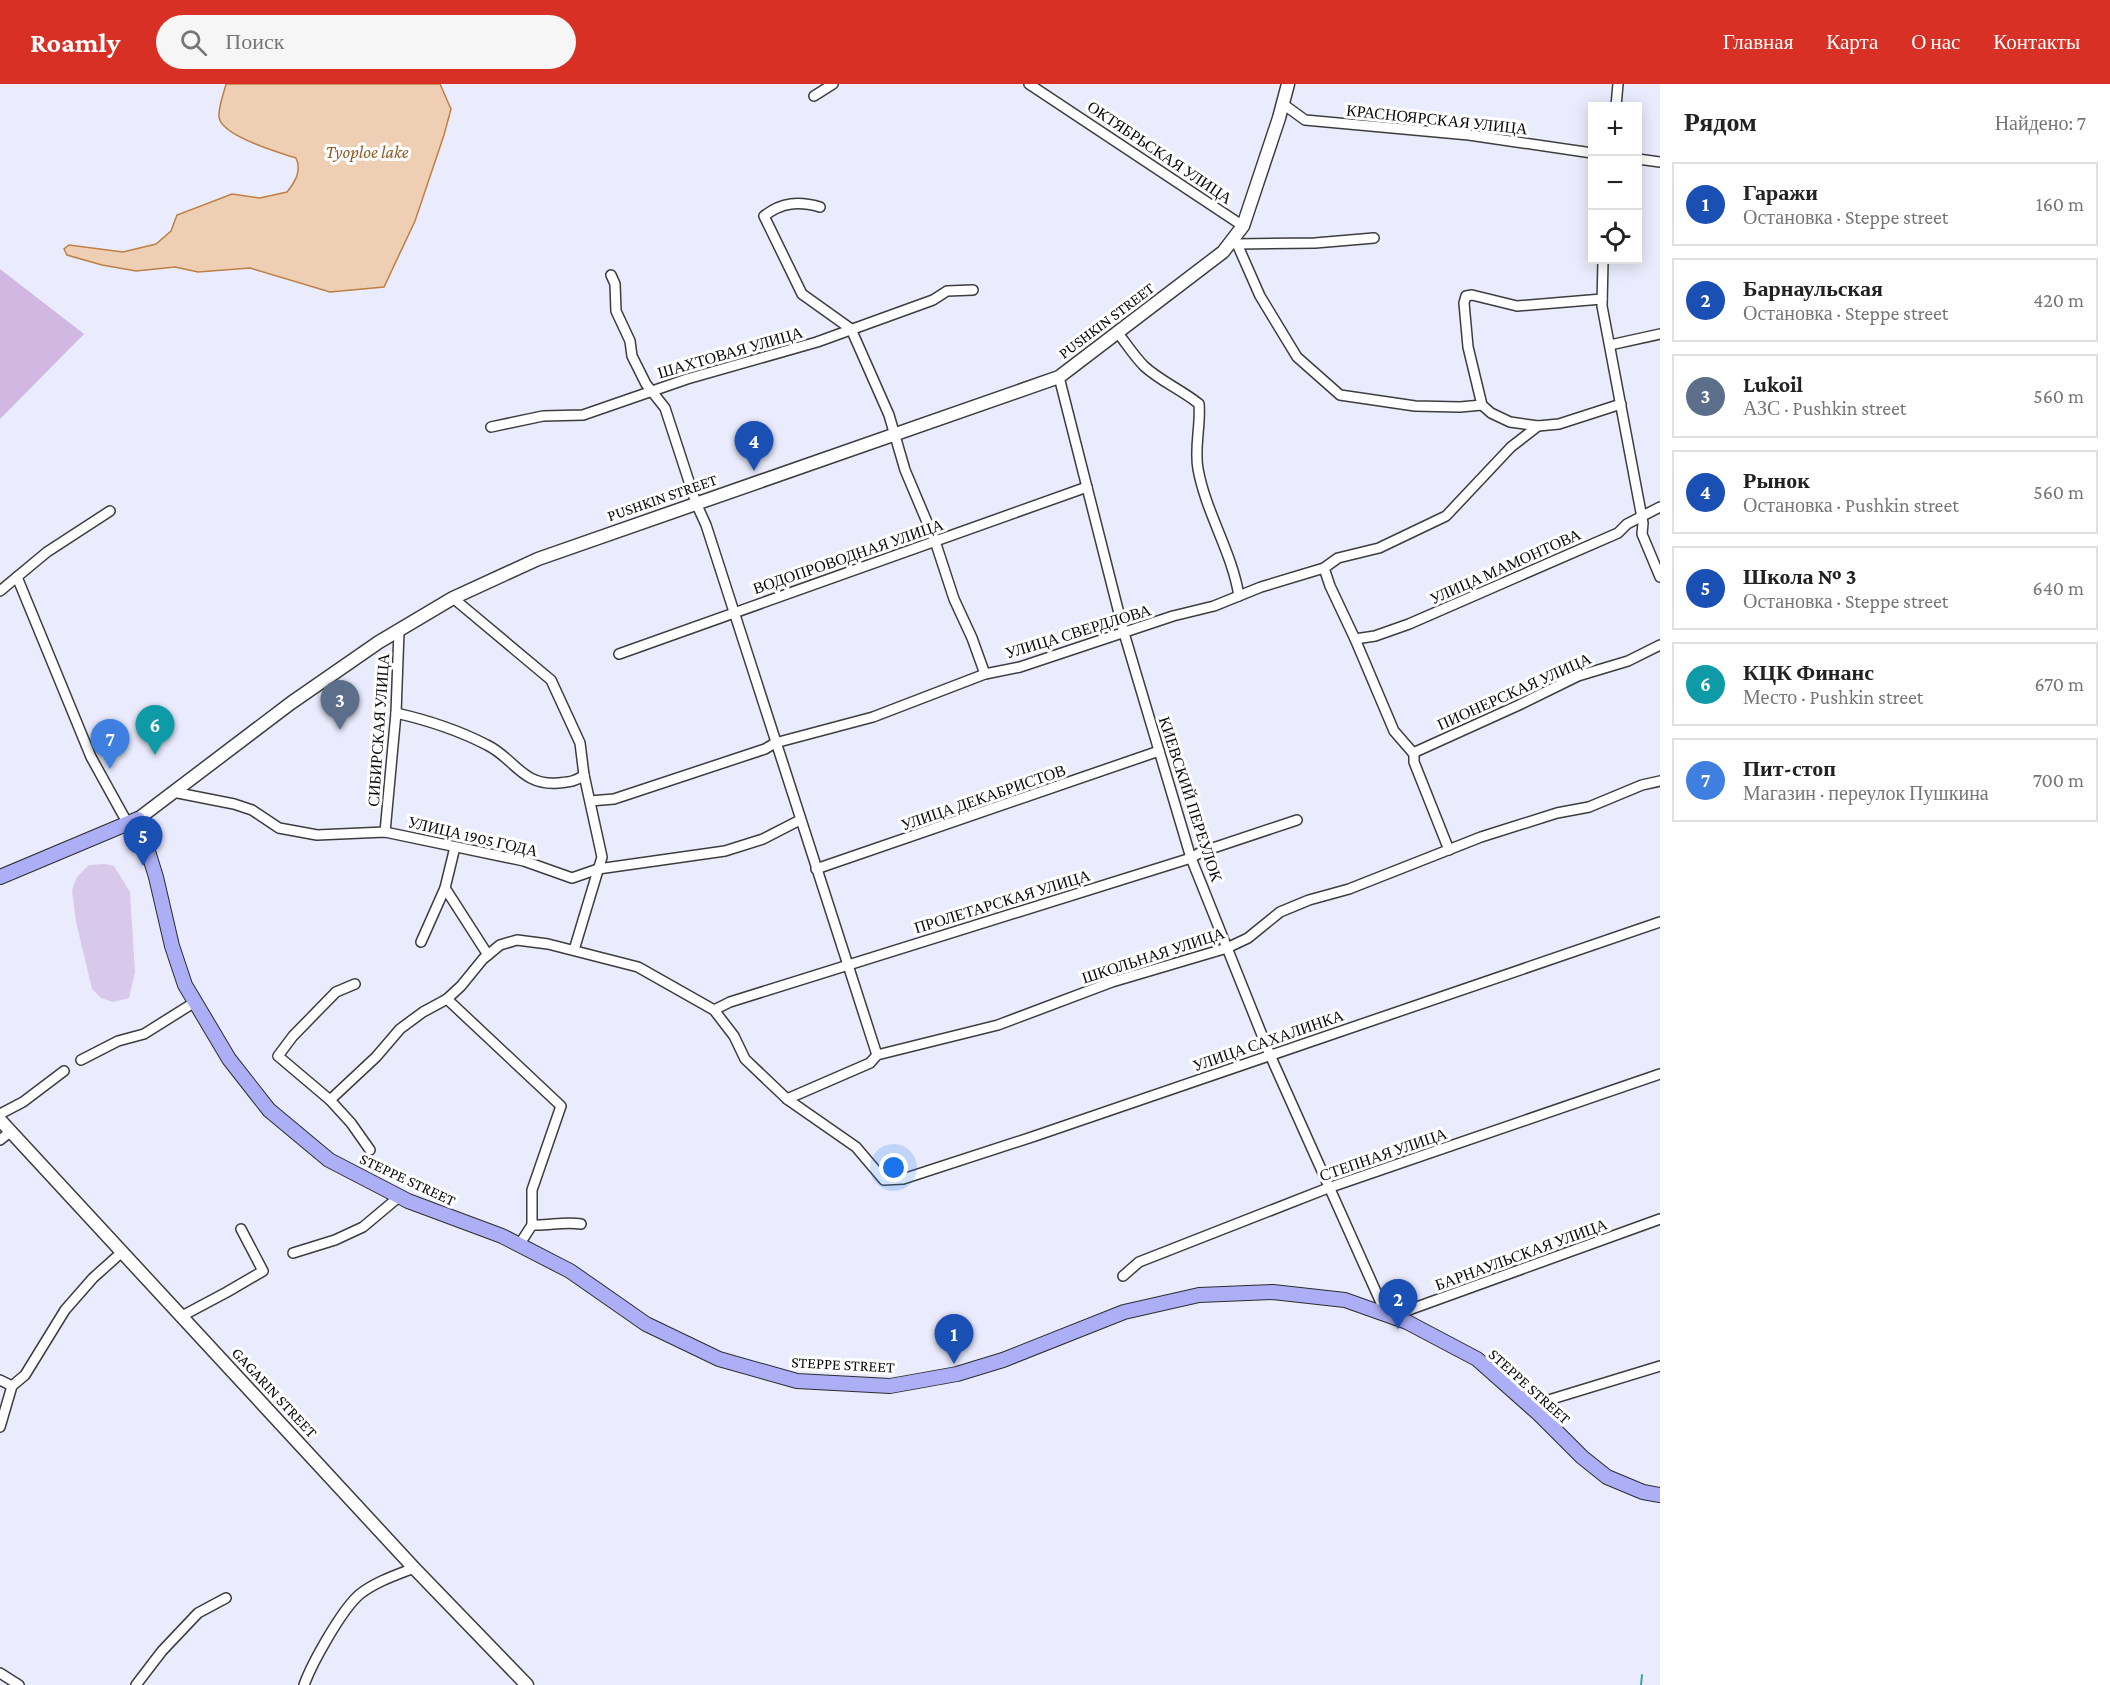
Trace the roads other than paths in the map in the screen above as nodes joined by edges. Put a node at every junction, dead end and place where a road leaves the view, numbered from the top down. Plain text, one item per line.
1 (833, 84) edge
2 (1029, 84) edge
3 (1288, 84) edge
4 (1618, 84) edge
5 (814, 96) dead end
6 (1616, 102) edge
7 (1283, 104) junction
8 (1588, 152) edge
9 (1642, 160) edge
10 (1660, 162) edge
11 (820, 207) dead end
12 (1243, 226) junction
13 (1374, 238) dead end
14 (1236, 241) junction
15 (1603, 264) edge
16 (610, 275) dead end
17 (973, 290) dead end
18 (1602, 299) junction
19 (851, 329) junction
20 (1117, 332) junction
21 (1660, 334) edge
22 (1610, 345) junction
23 (1059, 376) junction
24 (652, 391) junction
25 (1621, 404) junction
26 (1482, 405) junction
27 (1538, 426) junction
28 (491, 427) dead end
29 (894, 435) junction
30 (1087, 487) junction
31 (696, 503) junction
32 (1660, 507) edge
33 (110, 511) dead end
34 (1642, 515) junction
35 (935, 541) junction
36 (1324, 568) junction
37 (16, 577) junction
38 (1660, 577) edge
39 (0, 591) edge
40 (1239, 596) junction
41 (453, 598) junction
42 (732, 612) junction
43 (399, 631) junction
44 (1124, 633) junction
45 (1355, 639) junction
46 (1660, 645) edge
47 (619, 654) dead end
48 (985, 674) junction
49 (396, 713) junction
50 (775, 743) junction
51 (1159, 751) junction
52 (1413, 753) junction
53 (584, 775) junction
54 (1660, 781) edge
55 (173, 792) junction
56 (590, 801) junction
57 (800, 820) junction
58 (1297, 820) dead end
59 (133, 822) junction
60 (385, 832) junction
61 (454, 847) junction
62 (1449, 850) junction
63 (1191, 858) junction
64 (598, 869) junction
65 (816, 869) junction
66 (0, 877) edge
67 (445, 888) junction
68 (1660, 922) edge
69 (421, 942) dead end
70 (1227, 948) junction
71 (573, 950) junction
72 (485, 957) junction
73 (847, 964) junction
74 (355, 984) dead end
75 (447, 999) junction
76 (195, 1002) junction
77 (714, 1010) junction
78 (1270, 1054) junction
79 (877, 1055) junction
80 (81, 1060) dead end
81 (64, 1071) dead end
82 (1660, 1074) edge
83 (787, 1099) junction
84 (330, 1100) junction
85 (0, 1113) edge
86 (0, 1120) edge
87 (11, 1131) junction
88 (0, 1140) edge
89 (370, 1150) dead end
90 (1328, 1188) junction
91 (400, 1196) junction
92 (1660, 1219) edge
93 (581, 1224) dead end
94 (532, 1225) junction
95 (241, 1229) dead end
96 (519, 1245) junction
97 (122, 1252) junction
98 (293, 1253) dead end
99 (1123, 1276) dead end
100 (1389, 1315) junction
101 (182, 1316) junction
102 (1660, 1366) edge
103 (0, 1380) edge
104 (12, 1386) junction
105 (1529, 1406) junction
106 (0, 1427) edge
107 (1660, 1495) edge
108 (414, 1568) junction
109 (226, 1598) dead end
110 (0, 1673) edge
111 (19, 1685) edge
112 (136, 1685) edge
113 (304, 1685) edge
114 (527, 1685) edge

1 - 5 street
2 - 12 street, ОКТЯБРЬСКАЯ УЛИЦА
3 - 7 street, PUSHKIN STREET
4 - 6 street
7 - 8 street, КРАСНОЯРСКАЯ УЛИЦА
7 - 12 street, PUSHKIN STREET
9 - 10 street
11 - 19 street
12 - 14 street, PUSHKIN STREET
13 - 14 street
14 - 20 street, PUSHKIN STREET
14 - 26 street
15 - 18 street
16 - 24 street
17 - 19 street, ШАХТОВАЯ УЛИЦА
18 - 22 street
18 - 26 street
19 - 24 street, ШАХТОВАЯ УЛИЦА
19 - 29 street
20 - 23 street, PUSHKIN STREET
20 - 40 street
21 - 22 street
22 - 25 street
23 - 29 street, PUSHKIN STREET
23 - 30 street, КИЕВСКИЙ ПЕРЕУЛОК
24 - 28 street, ШАХТОВАЯ УЛИЦА
24 - 31 street
25 - 27 street
25 - 34 street
26 - 27 street
27 - 36 street, УЛИЦА СВЕРДЛОВА
29 - 31 street, PUSHKIN STREET
29 - 35 street
30 - 35 street, ВОДОПРОВОДНАЯ УЛИЦА
30 - 44 street, КИЕВСКИЙ ПЕРЕУЛОК
31 - 41 street, PUSHKIN STREET
31 - 42 street
32 - 34 street, УЛИЦА МАМОНТОВА
33 - 37 street
34 - 38 street
34 - 45 street, УЛИЦА МАМОНТОВА
35 - 42 street, ВОДОПРОВОДНАЯ УЛИЦА
35 - 48 street
36 - 40 street, УЛИЦА СВЕРДЛОВА
36 - 45 street
37 - 39 street
37 - 59 street
40 - 44 street, УЛИЦА СВЕРДЛОВА
41 - 43 street, PUSHKIN STREET
41 - 53 street
42 - 47 street, ВОДОПРОВОДНАЯ УЛИЦА
42 - 50 street
43 - 49 street, СИБИРСКАЯ УЛИЦА
43 - 55 street, PUSHKIN STREET
44 - 48 street, УЛИЦА СВЕРДЛОВА
44 - 51 street, КИЕВСКИЙ ПЕРЕУЛОК
45 - 52 street
46 - 52 street, ПИОНЕРСКАЯ УЛИЦА
48 - 50 street, УЛИЦА СВЕРДЛОВА
49 - 53 street
49 - 60 street, СИБИРСКАЯ УЛИЦА
50 - 56 street, УЛИЦА СВЕРДЛОВА
50 - 57 street
51 - 63 street, КИЕВСКИЙ ПЕРЕУЛОК
51 - 65 street, УЛИЦА ДЕКАБРИСТОВ
52 - 62 street
53 - 56 street
54 - 62 street, ШКОЛЬНАЯ УЛИЦА
55 - 59 street, PUSHKIN STREET
55 - 60 street, УЛИЦА 1905 ГОДА
56 - 64 street
57 - 64 street, УЛИЦА 1905 ГОДА
57 - 65 street
58 - 63 street, ПРОЛЕТАРСКАЯ УЛИЦА
59 - 66 main road, PUSHKIN STREET
59 - 76 main road, STEPPE STREET
60 - 61 street, УЛИЦА 1905 ГОДА
61 - 64 street, УЛИЦА 1905 ГОДА
61 - 67 street
62 - 70 street, ШКОЛЬНАЯ УЛИЦА
63 - 70 street, КИЕВСКИЙ ПЕРЕУЛОК
63 - 73 street, ПРОЛЕТАРСКАЯ УЛИЦА
64 - 71 street
65 - 73 street
67 - 69 street
67 - 72 street
68 - 78 street, УЛИЦА САХАЛИНКА
70 - 78 street, КИЕВСКИЙ ПЕРЕУЛОК
70 - 79 street, ШКОЛЬНАЯ УЛИЦА
71 - 72 street
71 - 77 street
72 - 75 street
73 - 77 street, ПРОЛЕТАРСКАЯ УЛИЦА
73 - 79 street
74 - 84 street
75 - 84 street
75 - 94 street
76 - 80 street
76 - 91 main road, STEPPE STREET
77 - 83 street
78 - 83 street, УЛИЦА САХАЛИНКА
78 - 90 street, КИЕВСКИЙ ПЕРЕУЛОК
79 - 83 street, ШКОЛЬНАЯ УЛИЦА
81 - 85 street
82 - 90 street, СТЕПНАЯ УЛИЦА
84 - 89 street
86 - 87 street, GAGARIN STREET
87 - 88 street
87 - 97 street, GAGARIN STREET
90 - 99 street, СТЕПНАЯ УЛИЦА
90 - 100 street, КИЕВСКИЙ ПЕРЕУЛОК
91 - 96 main road, STEPPE STREET
91 - 98 street
92 - 100 street, БАРНАУЛЬСКАЯ УЛИЦА
93 - 94 street
94 - 96 street
95 - 101 street
96 - 100 main road, STEPPE STREET
97 - 101 street, GAGARIN STREET
97 - 104 street
100 - 105 main road, STEPPE STREET
101 - 108 street, GAGARIN STREET
102 - 105 street
103 - 104 street
104 - 106 street
105 - 107 main road, STEPPE STREET
108 - 113 street
108 - 114 street, GAGARIN STREET
109 - 112 street
110 - 111 street

